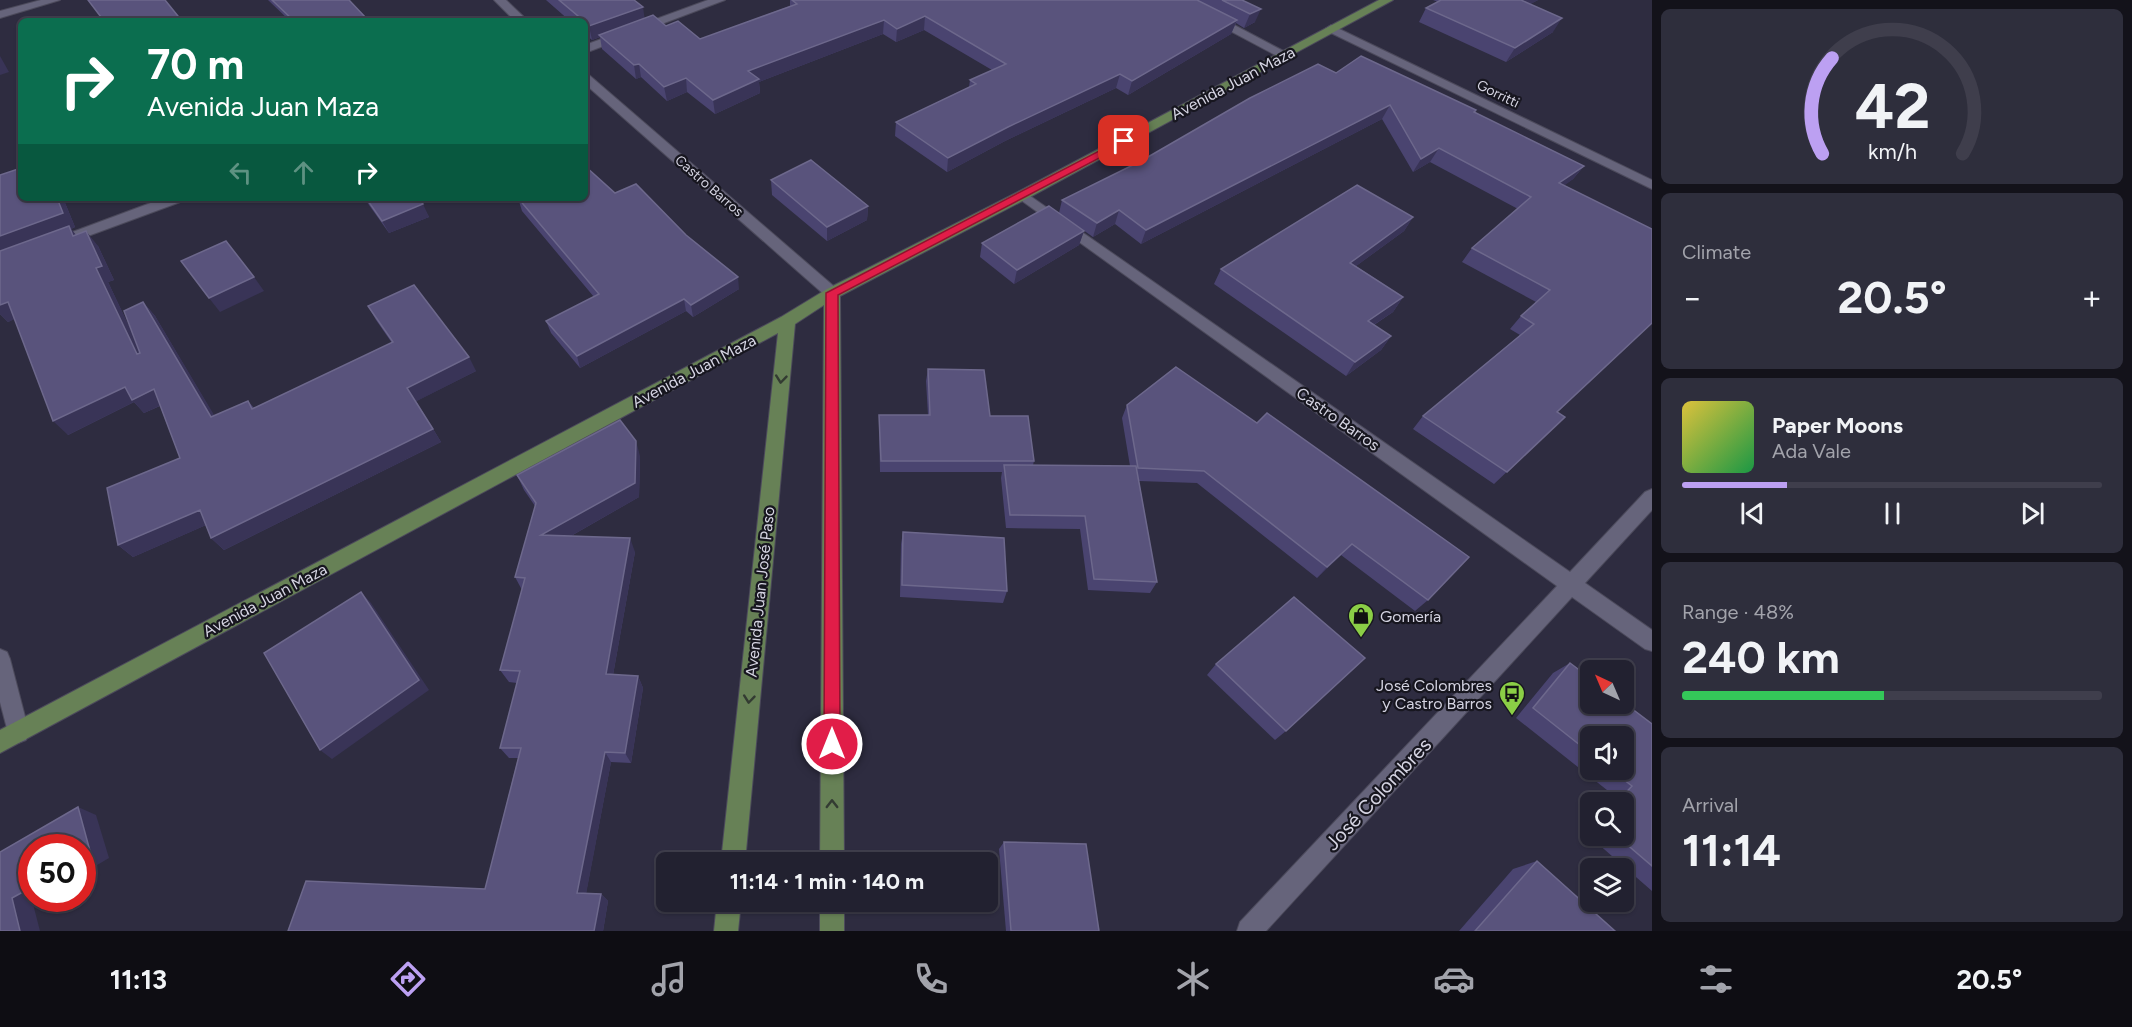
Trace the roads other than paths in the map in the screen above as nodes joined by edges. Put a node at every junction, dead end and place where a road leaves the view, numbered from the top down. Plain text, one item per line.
1 (54, 0) edge
2 (500, 0) edge
3 (719, 0) edge
4 (1178, 0) edge
5 (1387, 0) edge
6 (0, 15) edge
7 (519, 18) edge
8 (1331, 29) junction
9 (588, 48) edge
10 (1286, 55) junction
11 (588, 81) edge
12 (1652, 185) edge
13 (1023, 195) junction
14 (170, 201) edge
15 (44, 247) edge
16 (832, 293) junction
17 (787, 321) junction
18 (1652, 497) edge
19 (1572, 585) junction
20 (1652, 642) edge
21 (0, 659) edge
22 (9, 737) edge
23 (734, 852) edge
24 (832, 852) edge
25 (728, 912) edge
26 (832, 912) edge
27 (726, 931) edge
28 (832, 931) edge
29 (1250, 931) edge

1 - 6 street
2 - 7 street
3 - 9 street
4 - 10 street
5 - 8 main road, Avenida Juan Maza
8 - 10 main road, Avenida Juan Maza
8 - 12 street, Gorritti
10 - 13 main road, Avenida Juan Maza
11 - 16 street, Castro Barros
13 - 16 main road, Avenida Juan Maza
13 - 19 street, Castro Barros
14 - 15 street
16 - 17 main road, Avenida Juan Maza
24 -> 16 main road
17 - 22 main road, Avenida Juan Maza
17 -> 23 main road, Avenida Juan José Paso
18 - 19 street, José Colombres
19 - 20 street, Castro Barros
19 - 29 street, José Colombres
21 - 22 street
25 - 27 main road
26 - 28 main road

